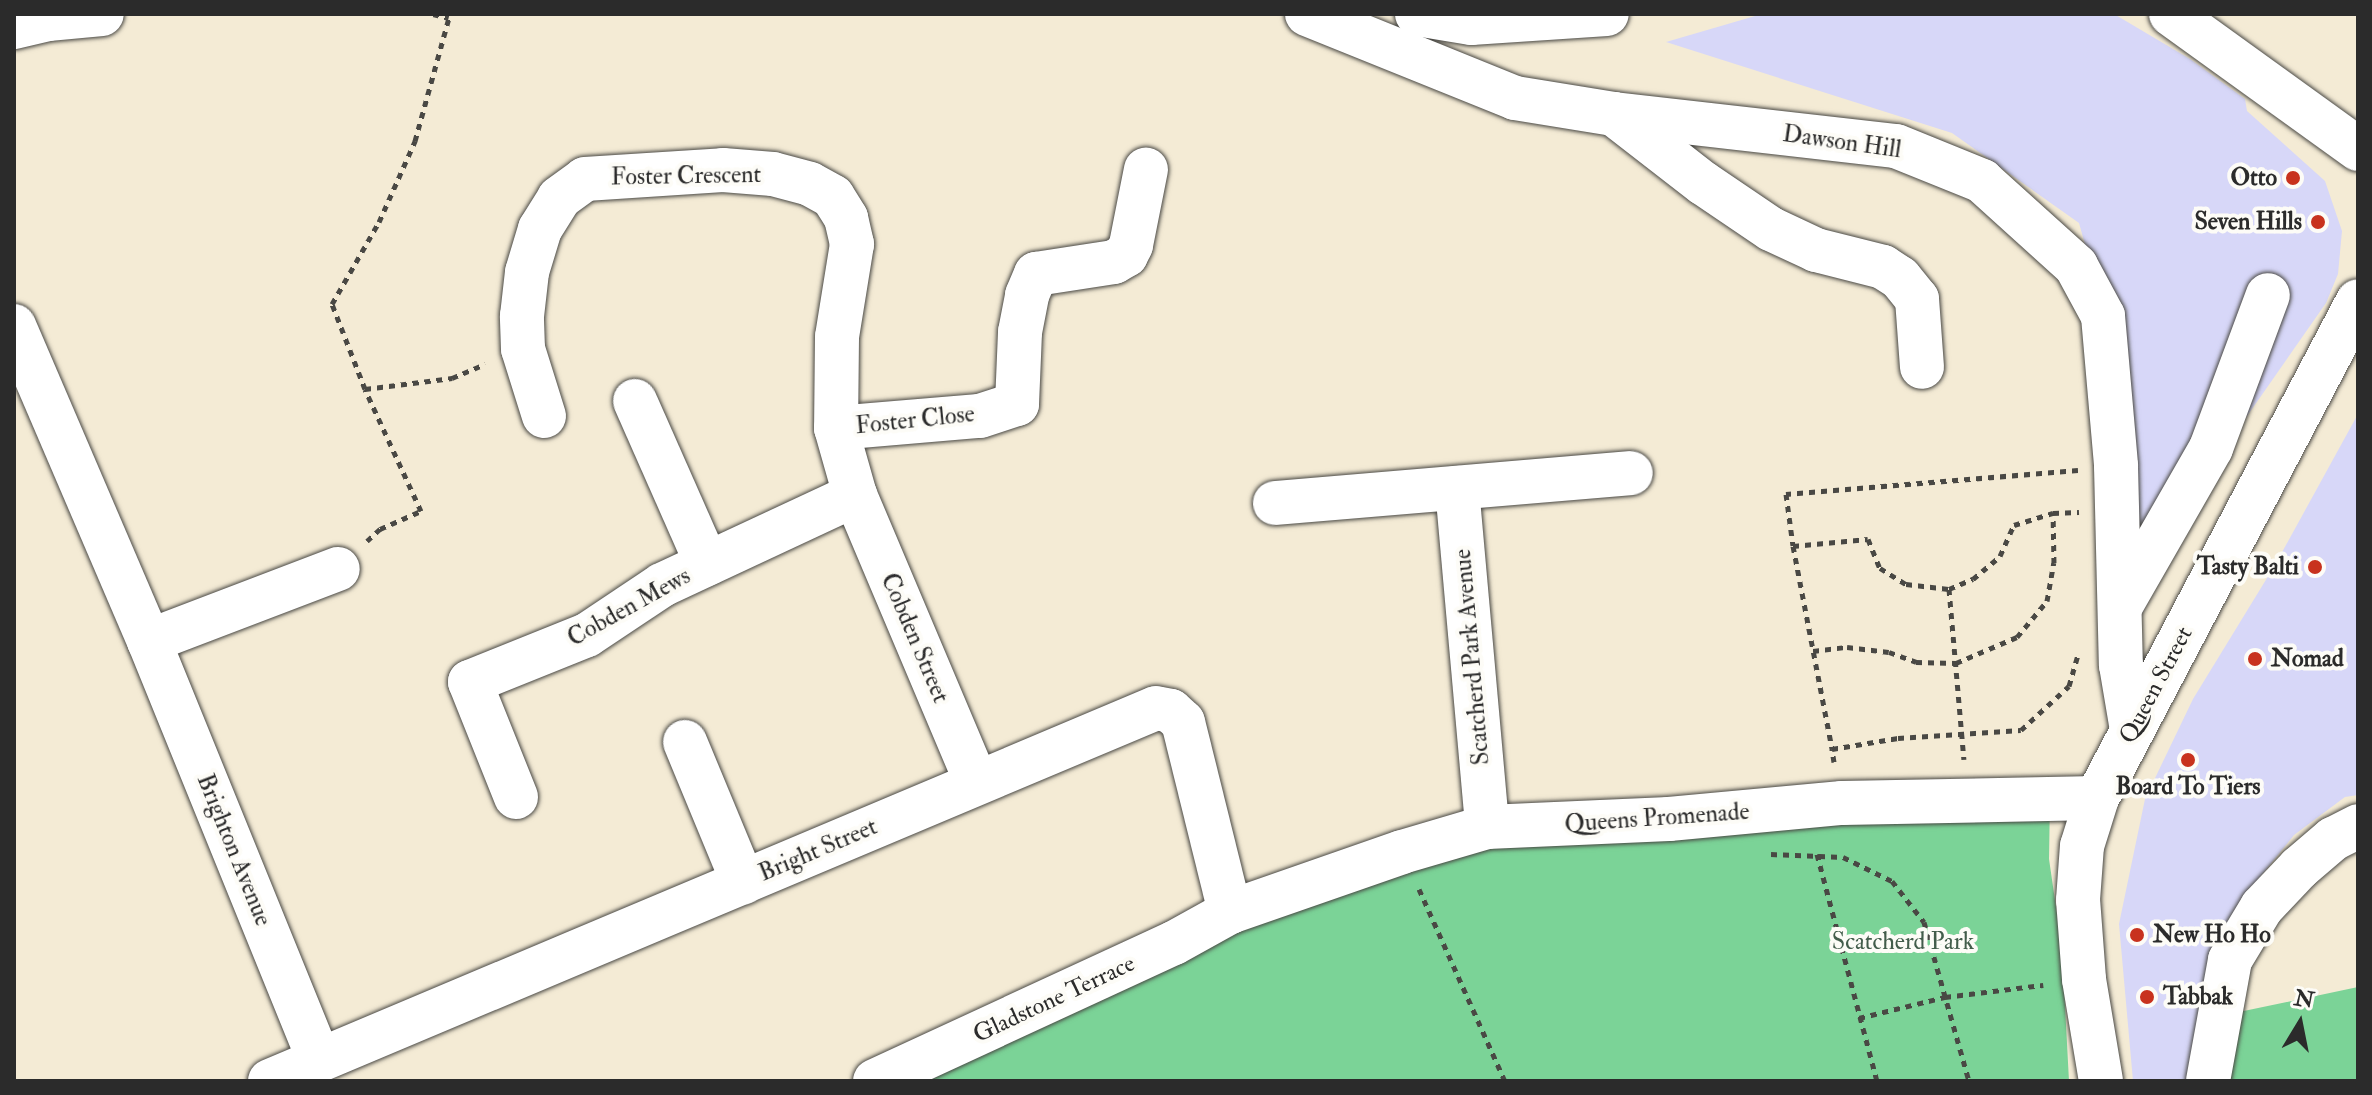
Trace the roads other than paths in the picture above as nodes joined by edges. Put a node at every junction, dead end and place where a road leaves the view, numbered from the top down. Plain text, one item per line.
1 (102, 14) edge
2 (1307, 14) edge
3 (1417, 14) edge
4 (1607, 14) edge
5 (2171, 14) edge
6 (14, 27) edge
7 (1614, 114) junction
8 (2358, 149) edge
9 (1146, 169) dead end
10 (2268, 295) dead end
11 (2353, 309) edge
12 (14, 326) edge
13 (1922, 367) dead end
14 (635, 401) dead end
15 (544, 416) dead end
16 (836, 428) junction
17 (1631, 473) dead end
18 (1457, 488) junction
19 (855, 495) junction
20 (1275, 503) dead end
21 (707, 564) junction
22 (338, 569) road end
23 (2120, 607) junction
24 (149, 641) junction
25 (2132, 730) junction
26 (685, 742) dead end
27 (976, 781) junction
28 (516, 797) dead end
29 (2097, 798) junction
30 (2358, 826) edge
31 (1487, 827) junction
32 (743, 882) junction
33 (1230, 912) junction
34 (319, 1060) junction
35 (270, 1081) edge
36 (875, 1081) edge
37 (2101, 1081) edge
38 (2208, 1081) edge

1 - 6 street
2 - 7 street, Dawson Hill
3 - 4 street
5 - 8 street
7 - 13 street
7 - 23 street, Dawson Hill
9 - 16 street, Foster Close
10 - 23 street
11 - 25 street, Queen Street
12 - 24 street, Brighton Avenue
14 - 21 street
15 - 16 street, Foster Crescent
16 - 19 street, Foster Crescent
17 - 18 street
18 - 20 street
18 - 31 street, Scatcherd Park Avenue
19 - 21 street, Cobden Mews
19 - 27 street, Cobden Street
21 - 28 street, Cobden Mews
22 - 24 street
23 - 25 street, Dawson Hill
24 - 34 street, Brighton Avenue
25 - 29 street, Queen Street
26 - 32 street
27 - 32 street, Bright Street
27 - 33 street, Bright Street
29 - 31 street, Queens Promenade
29 - 37 street, Queen Street
30 - 38 street
31 - 33 street, Queens Promenade
32 - 34 street, Bright Street
33 - 36 street, Gladstone Terrace
34 - 35 street, Bright Street

